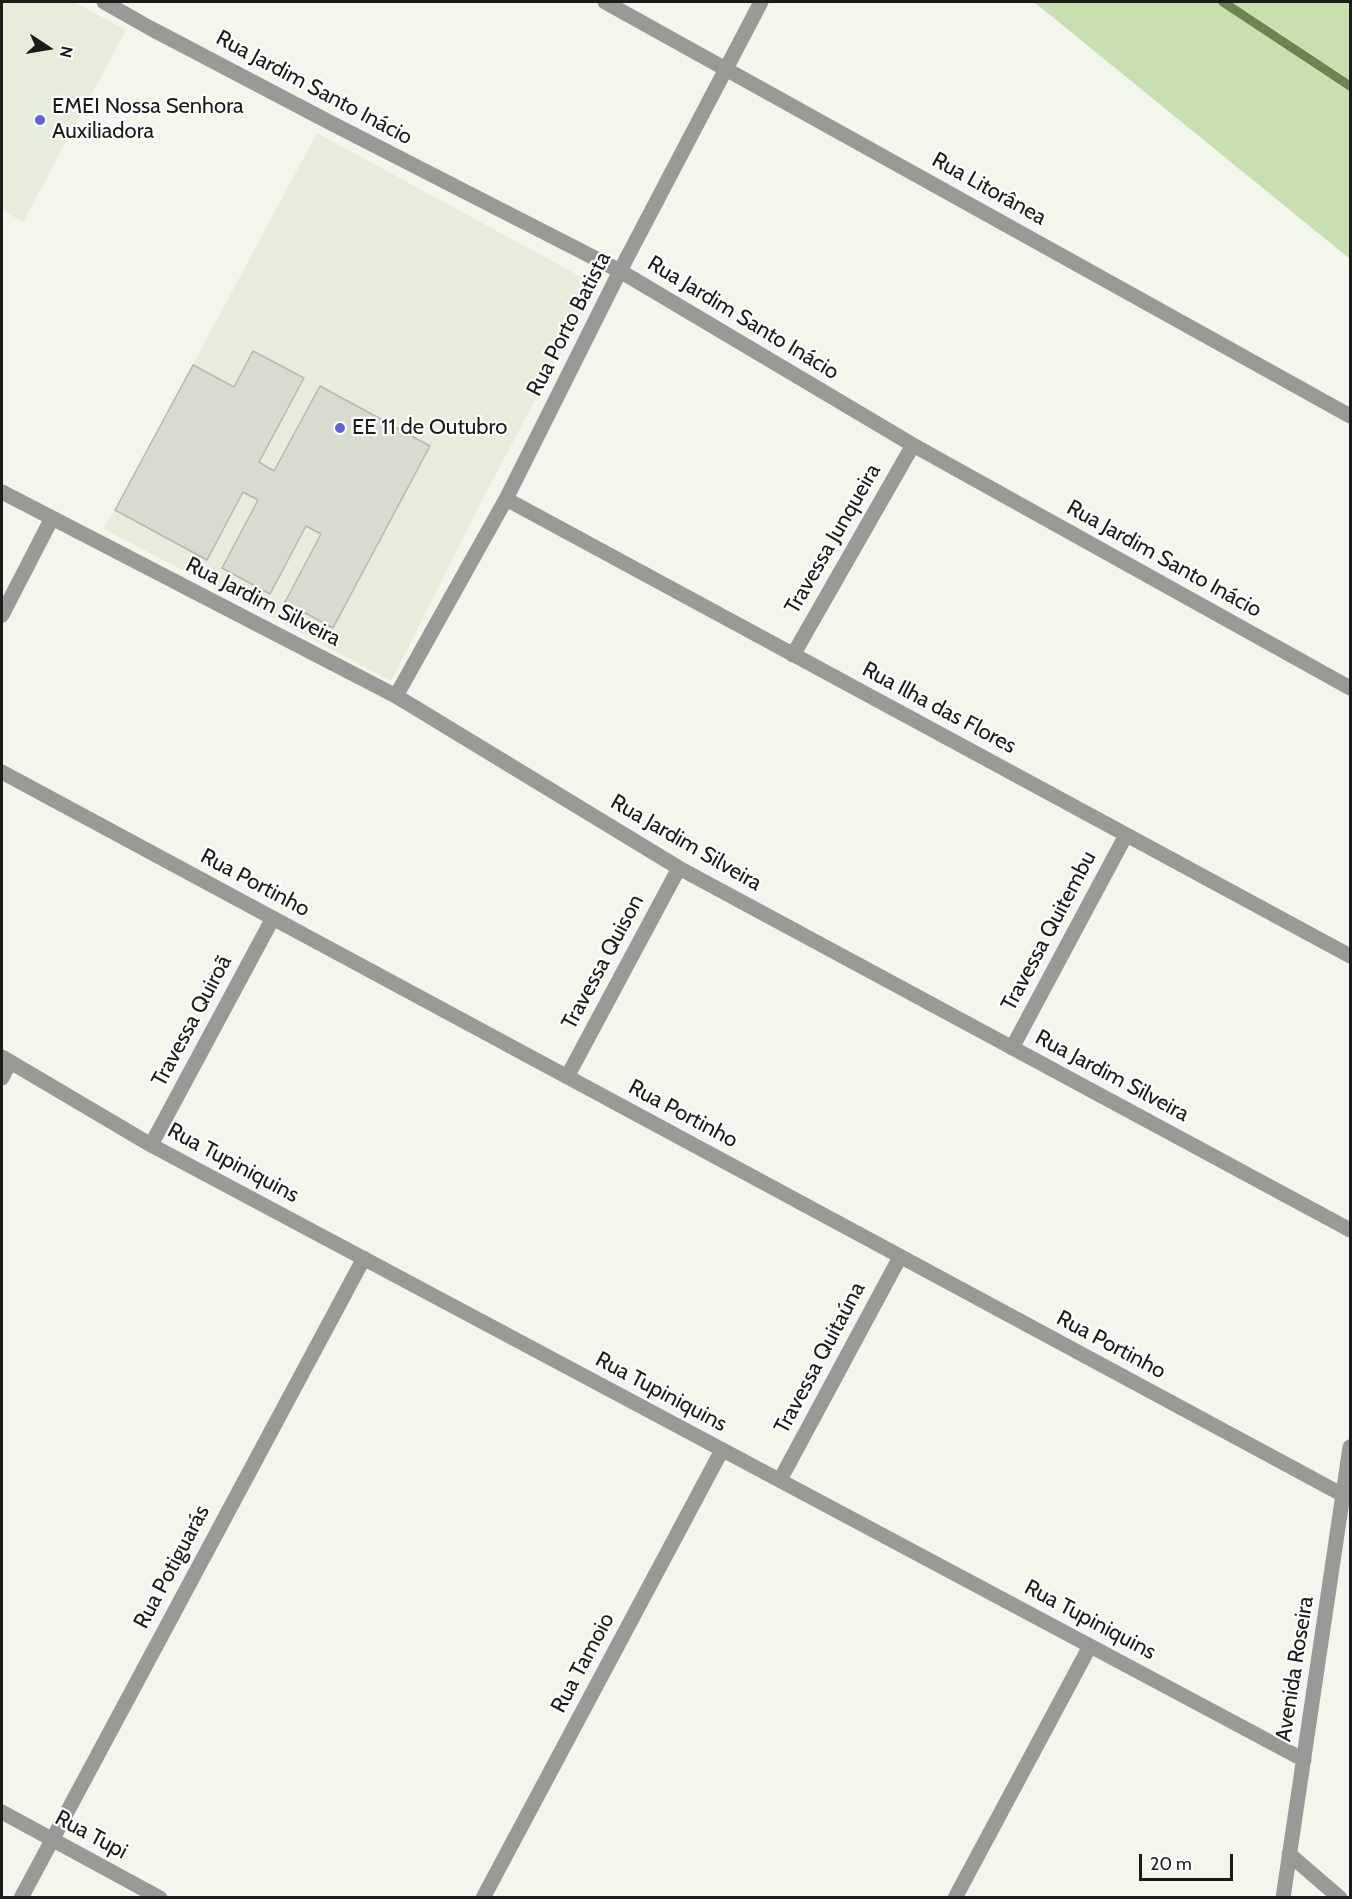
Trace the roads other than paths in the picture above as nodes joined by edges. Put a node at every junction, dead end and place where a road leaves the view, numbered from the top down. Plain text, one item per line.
1 (104, 2) edge
2 (605, 2) edge
3 (761, 2) edge
4 (726, 69) junction
5 (620, 271) junction
6 (1350, 416) edge
7 (913, 445) junction
8 (2, 492) edge
9 (506, 499) junction
10 (52, 518) junction
11 (2, 615) edge
12 (793, 656) junction
13 (1350, 688) edge
14 (396, 696) junction
15 (2, 772) edge
16 (1126, 835) junction
17 (679, 868) junction
18 (273, 918) junction
19 (1350, 956) edge
20 (1012, 1048) junction
21 (6, 1059) edge
22 (567, 1077) junction
23 (2, 1078) edge
24 (151, 1145) junction
25 (1350, 1230) edge
26 (900, 1257) junction
27 (364, 1258) junction
28 (1350, 1447) edge
29 (722, 1450) junction
30 (780, 1480) junction
31 (1343, 1496) junction
32 (1090, 1646) junction
33 (1304, 1760) junction
34 (2, 1812) edge
35 (52, 1839) junction
36 (1289, 1854) junction
37 (21, 1898) edge
38 (160, 1898) edge
39 (483, 1898) edge
40 (955, 1898) edge
41 (1283, 1898) edge
42 (1340, 1898) edge

1 - 5 street, Rua Jardim Santo Inácio
2 - 4 street, Rua Litorânea
3 - 4 street, Rua Porto Batista
4 - 5 street, Rua Porto Batista
4 - 6 street, Rua Litorânea
5 - 7 street, Rua Jardim Santo Inácio
5 - 9 street, Rua Porto Batista
7 - 12 street, Travessa Junqueira
7 - 13 street, Rua Jardim Santo Inácio
8 - 10 street, Rua Jardim Silveira
9 - 12 street, Rua Ilha das Flores
9 - 14 street, Rua Porto Batista
10 - 11 street
10 - 14 street, Rua Jardim Silveira
12 - 16 street, Rua Ilha das Flores
14 - 17 street, Rua Jardim Silveira
15 - 18 street, Rua Portinho
16 - 19 street, Rua Ilha das Flores
16 - 20 street, Travessa Quitembu
17 - 20 street, Rua Jardim Silveira
17 - 22 street, Travessa Quison
18 - 22 street, Rua Portinho
18 - 24 street, Travessa Quiroã
20 - 25 street, Rua Jardim Silveira
21 - 23 street
21 - 24 street, Rua Tupiniquins
22 - 26 street, Rua Portinho
24 - 27 street, Rua Tupiniquins
26 - 30 street, Travessa Quitaúna
26 - 31 street, Rua Portinho
27 - 29 street, Rua Tupiniquins
27 - 35 street, Rua Potiguarás
28 - 31 street, Avenida Roseira
29 - 30 street, Rua Tupiniquins
29 - 39 street, Rua Tamoio
30 - 32 street, Rua Tupiniquins
31 - 33 street, Avenida Roseira
32 - 33 street, Rua Tupiniquins
32 - 40 street
33 - 36 street, Avenida Roseira
34 - 35 street, Rua Tupi
35 - 37 street, Rua Potiguarás
35 - 38 street, Rua Tupi
36 - 41 street, Avenida Roseira
36 - 42 street

